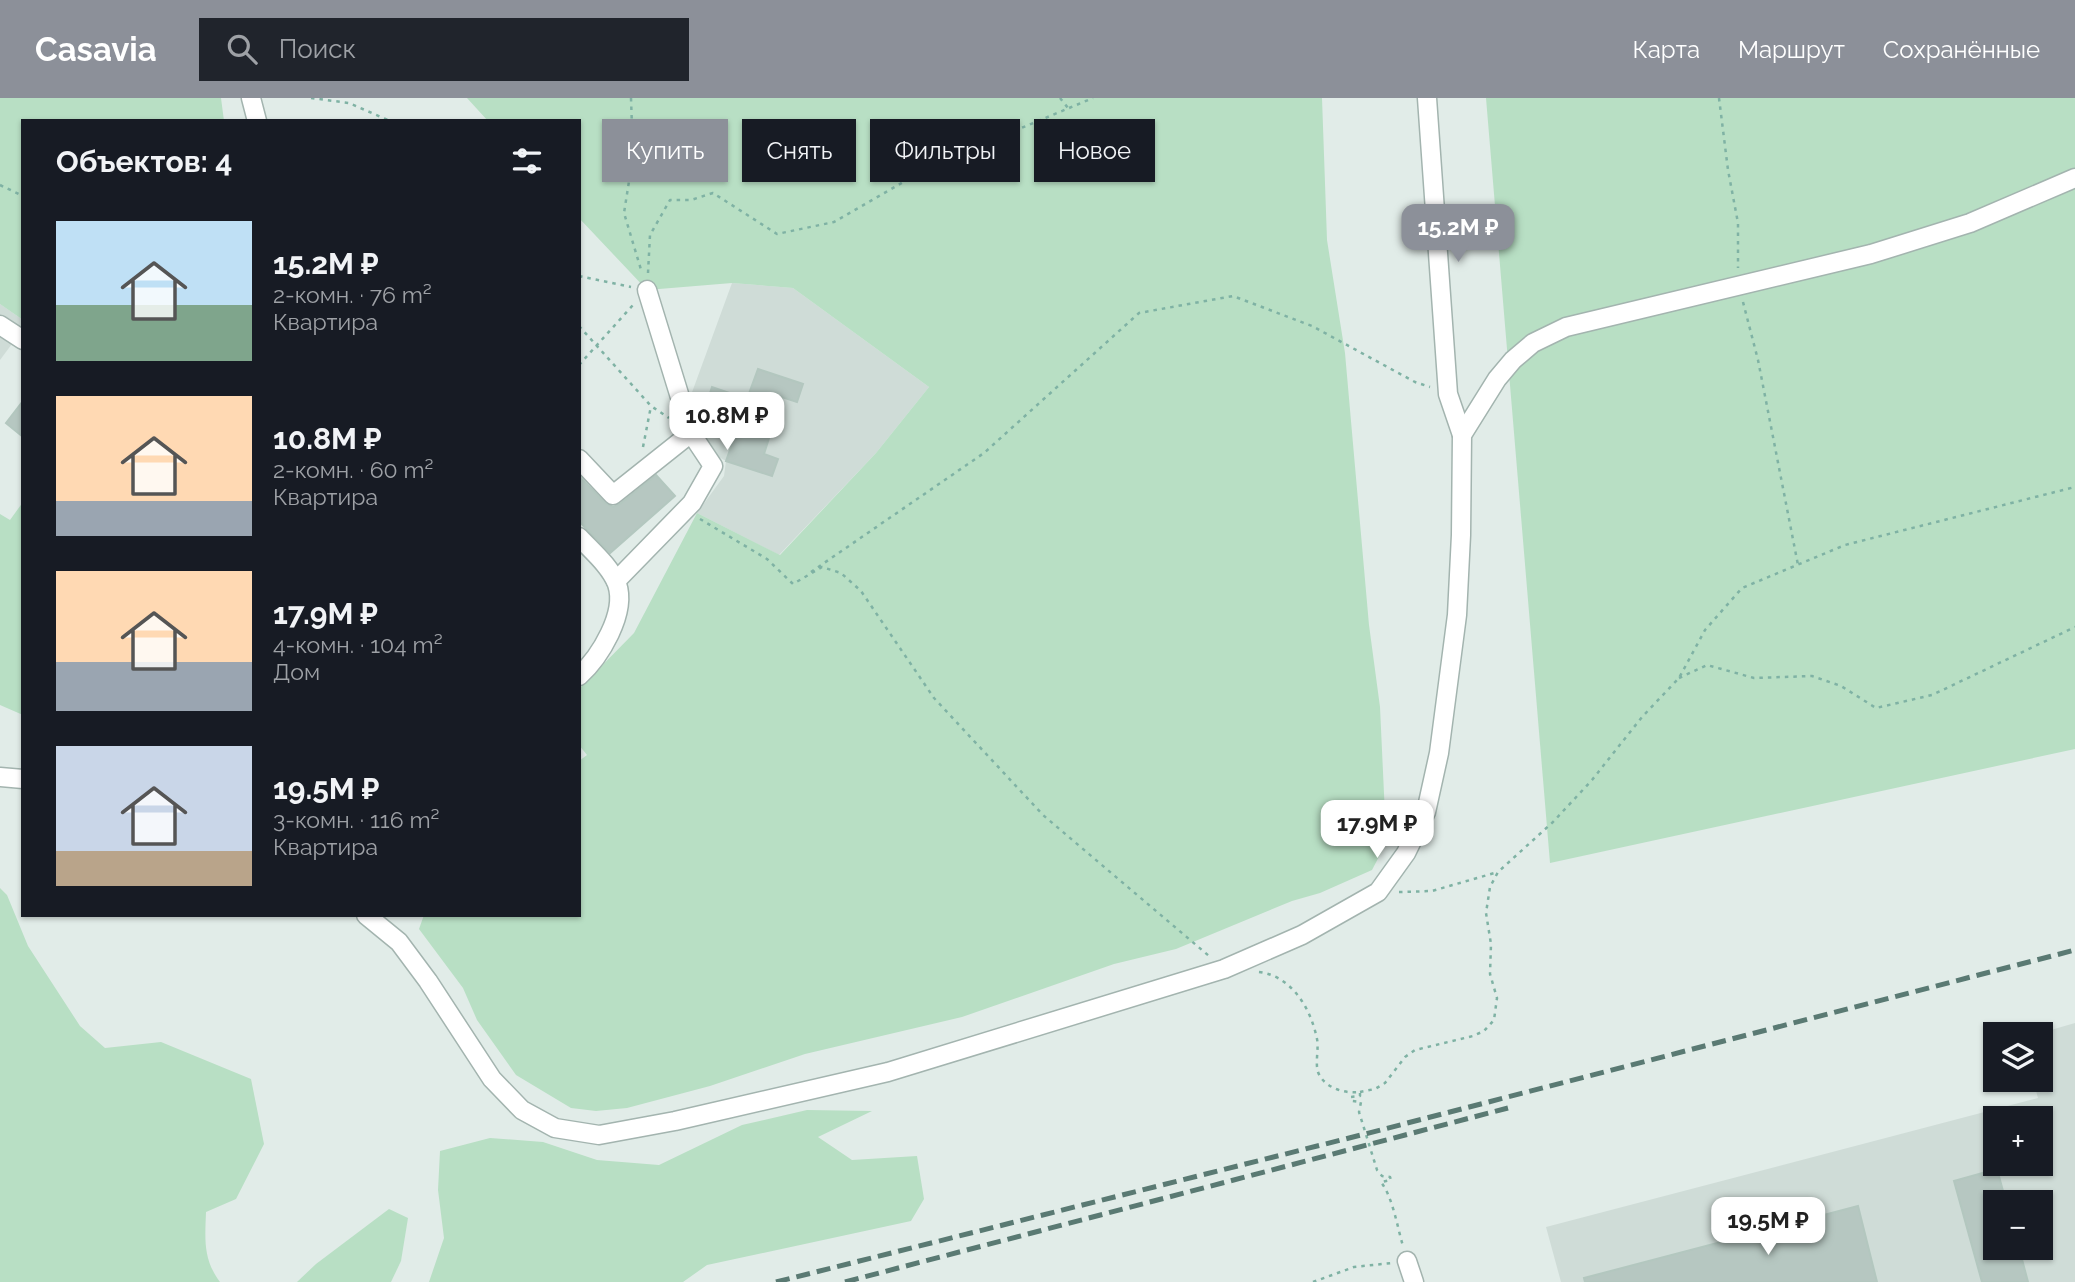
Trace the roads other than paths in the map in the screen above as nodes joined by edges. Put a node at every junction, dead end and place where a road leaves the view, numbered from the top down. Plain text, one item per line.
1 (251, 98) edge
2 (1427, 98) edge
3 (256, 119) edge
4 (2075, 178) edge
5 (647, 290) road end
6 (0, 325) edge
7 (21, 339) edge
8 (691, 433) junction
9 (1462, 435) junction
10 (581, 461) edge
11 (581, 539) edge
12 (616, 582) junction
13 (581, 674) edge
14 (0, 777) edge
15 (21, 779) edge
16 (371, 917) edge
17 (1407, 1262) road end
18 (1414, 1282) edge

1 - 3 street
2 - 9 street
4 - 9 street
5 - 8 street
6 - 7 street
8 - 10 street
8 - 12 street
9 - 16 street
11 - 12 street
12 - 13 street
14 - 15 street
17 - 18 street

